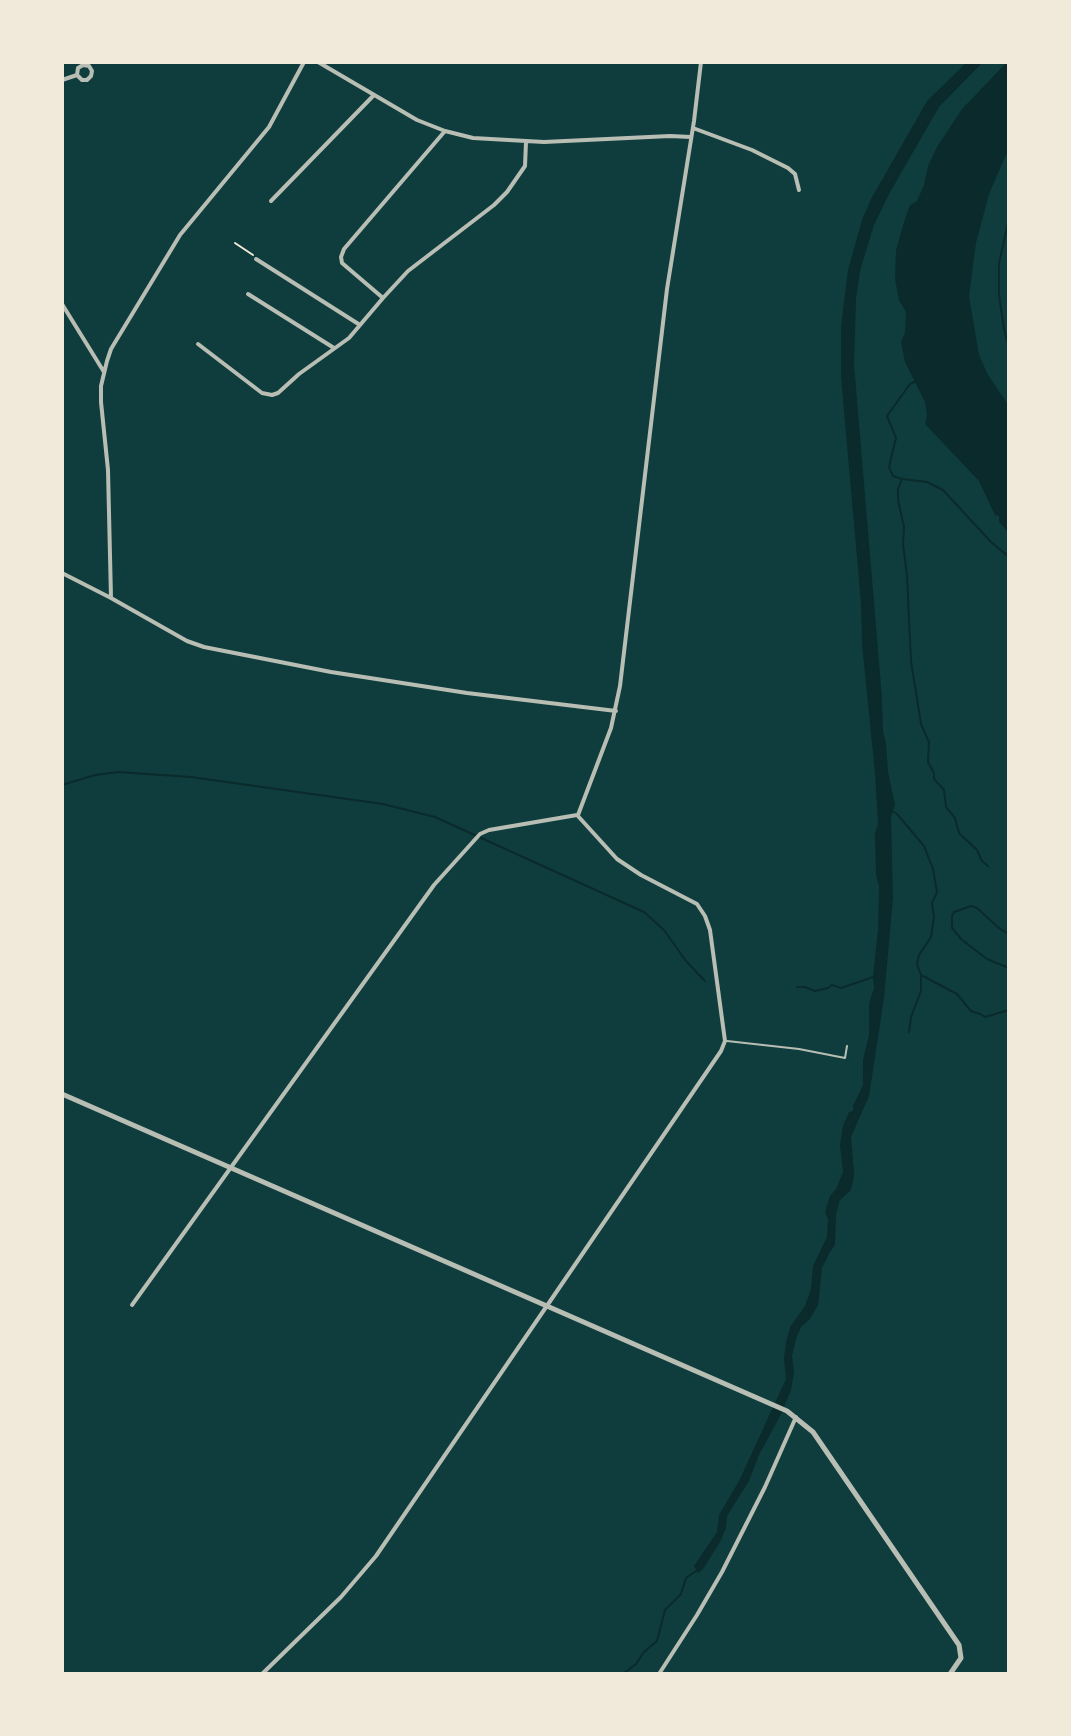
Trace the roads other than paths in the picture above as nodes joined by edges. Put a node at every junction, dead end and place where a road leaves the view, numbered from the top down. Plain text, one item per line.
1 (304, 62) edge
2 (318, 62) edge
3 (701, 62) edge
4 (77, 75) dead end
5 (62, 80) edge
6 (373, 96) junction
7 (693, 128) junction
8 (445, 131) junction
9 (691, 137) junction
10 (526, 142) junction
11 (799, 190) dead end
12 (271, 201) dead end
13 (256, 259) road end
14 (248, 294) dead end
15 (383, 298) junction
16 (62, 304) edge
17 (360, 325) junction
18 (198, 344) dead end
19 (334, 348) junction
20 (104, 372) junction
21 (62, 573) edge
22 (111, 598) junction
23 (616, 711) junction
24 (577, 815) junction
25 (725, 1041) junction
26 (847, 1046) dead end
27 (62, 1094) edge
28 (230, 1168) junction
29 (132, 1305) dead end
30 (546, 1306) junction
31 (796, 1417) junction
32 (262, 1674) edge
33 (659, 1674) edge
34 (950, 1674) edge

1 - 20 street
2 - 6 street
3 - 7 street
4 - 5 street
6 - 8 street
6 - 12 street
7 - 9 street
7 - 11 street
8 - 10 street
8 - 15 street
9 - 10 street
9 - 23 street
10 - 15 street
13 - 17 street
14 - 19 street
15 - 17 street
16 - 20 street
17 - 19 street
18 - 19 street
20 - 22 street
21 - 22 street
22 - 23 street
23 - 24 street
24 - 25 street
24 - 28 street
25 - 26 lane
25 - 30 street
27 - 28 street
28 - 29 street
28 - 30 street
30 - 31 street
30 - 32 street
31 - 33 street
31 - 34 street

